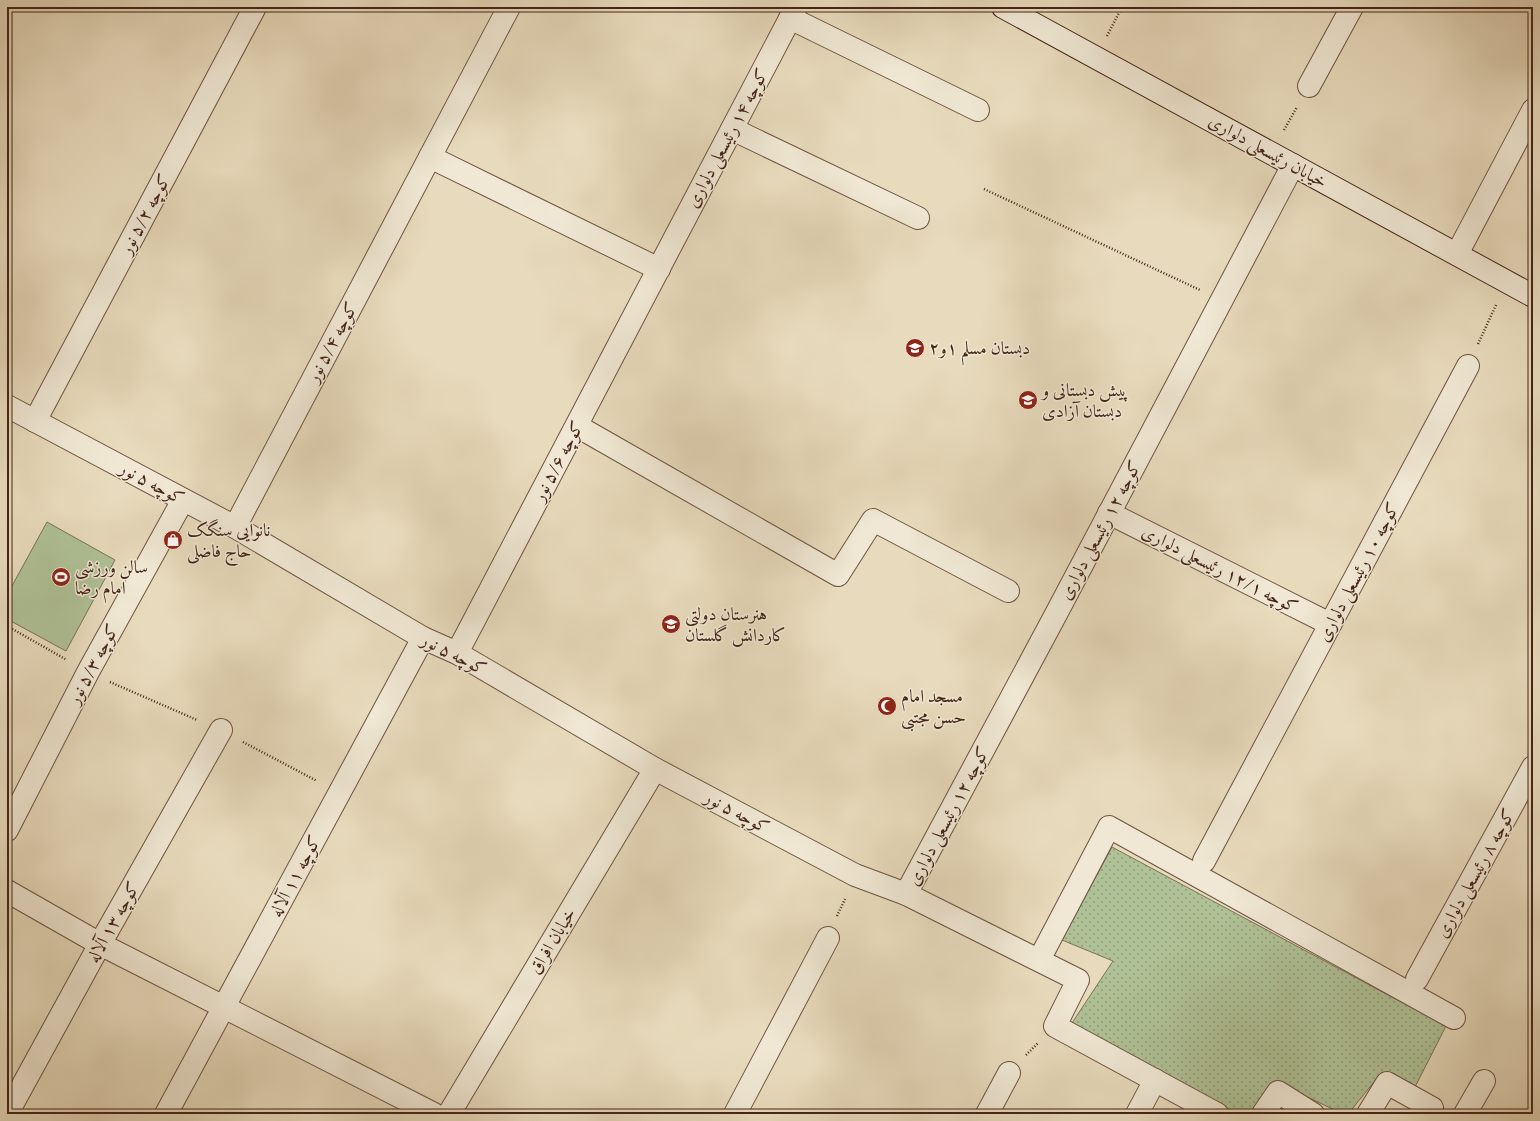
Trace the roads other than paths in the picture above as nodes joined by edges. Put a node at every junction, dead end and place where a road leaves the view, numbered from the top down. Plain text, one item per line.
1 (255, 7) edge
2 (509, 7) edge
3 (1003, 7) edge
4 (1352, 7) edge
5 (793, 13) edge
6 (1309, 86) road end
7 (978, 110) dead end
8 (1533, 110) edge
9 (732, 129) junction
10 (430, 157) junction
11 (1293, 165) junction
12 (918, 218) dead end
13 (1457, 254) junction
14 (659, 269) junction
15 (1533, 296) edge
16 (1468, 366) road end
17 (7, 406) edge
18 (35, 421) junction
19 (576, 426) junction
20 (182, 500) junction
21 (1109, 513) junction
22 (235, 527) junction
23 (1008, 592) dead end
24 (1330, 624) junction
25 (423, 638) junction
26 (457, 653) junction
27 (220, 730) dead end
28 (1533, 767) edge
29 (655, 769) junction
30 (7, 830) edge
31 (1204, 860) dead end
32 (7, 891) edge
33 (906, 894) junction
34 (828, 938) road end
35 (100, 944) junction
36 (1039, 960) junction
37 (1417, 979) dead end
38 (225, 1007) junction
39 (1454, 1018) dead end
40 (1009, 1073) road end
41 (1155, 1080) junction
42 (1484, 1081) dead end
43 (1432, 1108) dead end
44 (7, 1114) edge
45 (166, 1114) edge
46 (434, 1114) edge
47 (449, 1114) edge
48 (736, 1114) edge
49 (987, 1114) edge
50 (1137, 1114) edge
51 (1217, 1114) edge
52 (1263, 1114) edge
53 (1313, 1114) edge
54 (1368, 1114) edge
55 (1465, 1114) edge

1 - 18 street, کوچه ۵/۲ نور
2 - 10 street, کوچه ۵/۴ نور
3 - 11 street, خیابان رئیسعلی دلواری
4 - 6 street
5 - 7 street
5 - 9 street, کوچه ۱۴ رئیسعلی دلواری
8 - 13 street
9 - 12 street
9 - 14 street, کوچه ۱۴ رئیسعلی دلواری
10 - 14 street
10 - 22 street, کوچه ۵/۴ نور
11 - 13 street, خیابان رئیسعلی دلواری
11 - 21 street, کوچه ۱۲ رئیسعلی دلواری
13 - 15 street, خیابان رئیسعلی دلواری
14 - 19 street, کوچه ۵/۶ نور
16 - 24 street, کوچه ۱۰ رئیسعلی دلواری
17 - 18 street, کوچه ۵ نور
18 - 20 street, کوچه ۵ نور
19 - 23 street
19 - 26 street, کوچه ۵/۶ نور
20 - 22 street, کوچه ۵ نور
20 - 30 street, کوچه ۵/۳ نور
21 - 24 street, کوچه ۱۲/۱ رئیسعلی دلواری
21 - 33 street, کوچه ۱۲ رئیسعلی دلواری
22 - 25 street, کوچه ۵ نور
24 - 31 street, کوچه ۱۰ رئیسعلی دلواری
25 - 26 street, کوچه ۵ نور
25 - 38 street, کوچه ۱۱ آلاله
26 - 29 street, کوچه ۵ نور
27 - 35 street, کوچه ۱۳ آلاله
28 - 37 street, کوچه ۸ رئیسعلی دلواری
29 - 33 street, کوچه ۵ نور
29 - 47 street, خیابان افراق
32 - 35 street
33 - 36 street, کوچه ۵ نور
34 - 48 street
35 - 38 street
35 - 44 street, کوچه ۱۳ آلاله
36 - 39 street
36 - 41 street, کوچه ۵ نور
38 - 45 street, کوچه ۱۱ آلاله
38 - 46 street
40 - 49 street
41 - 50 street
41 - 51 street
42 - 55 street
43 - 54 street
52 - 53 street

